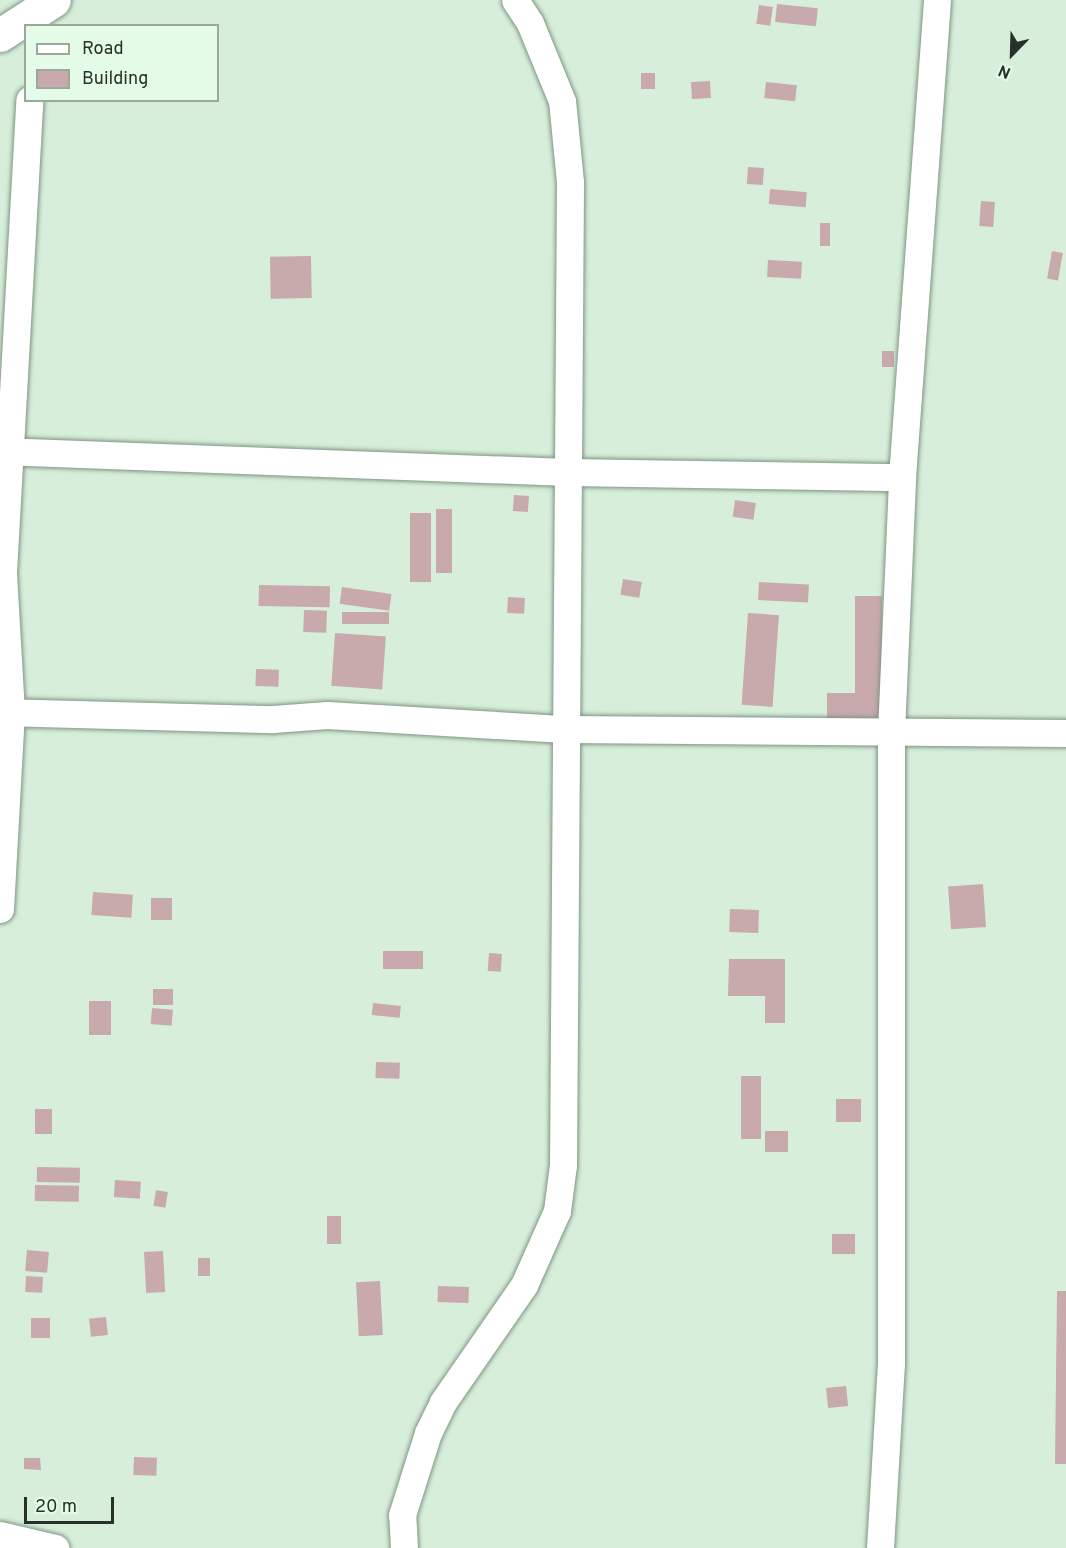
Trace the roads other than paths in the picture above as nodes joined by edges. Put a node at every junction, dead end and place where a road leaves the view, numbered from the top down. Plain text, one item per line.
1 (515, 0) edge
2 (937, 0) edge
3 (39, 10) edge
4 (0, 35) edge
5 (29, 102) edge
6 (4, 451) edge
7 (568, 472) junction
8 (902, 477) junction
9 (5, 712) edge
10 (565, 729) junction
11 (891, 733) junction
12 (1066, 733) edge
13 (0, 909) edge
14 (0, 1535) edge
15 (55, 1548) edge
16 (404, 1548) edge
17 (880, 1548) edge

1 - 7 street
2 - 8 street
3 - 4 street
5 - 6 street
6 - 7 street
6 - 9 street
7 - 8 street
7 - 10 street
8 - 11 street
9 - 10 street
9 - 13 street
10 - 11 street
10 - 16 street
11 - 12 street
11 - 17 street
14 - 15 street

